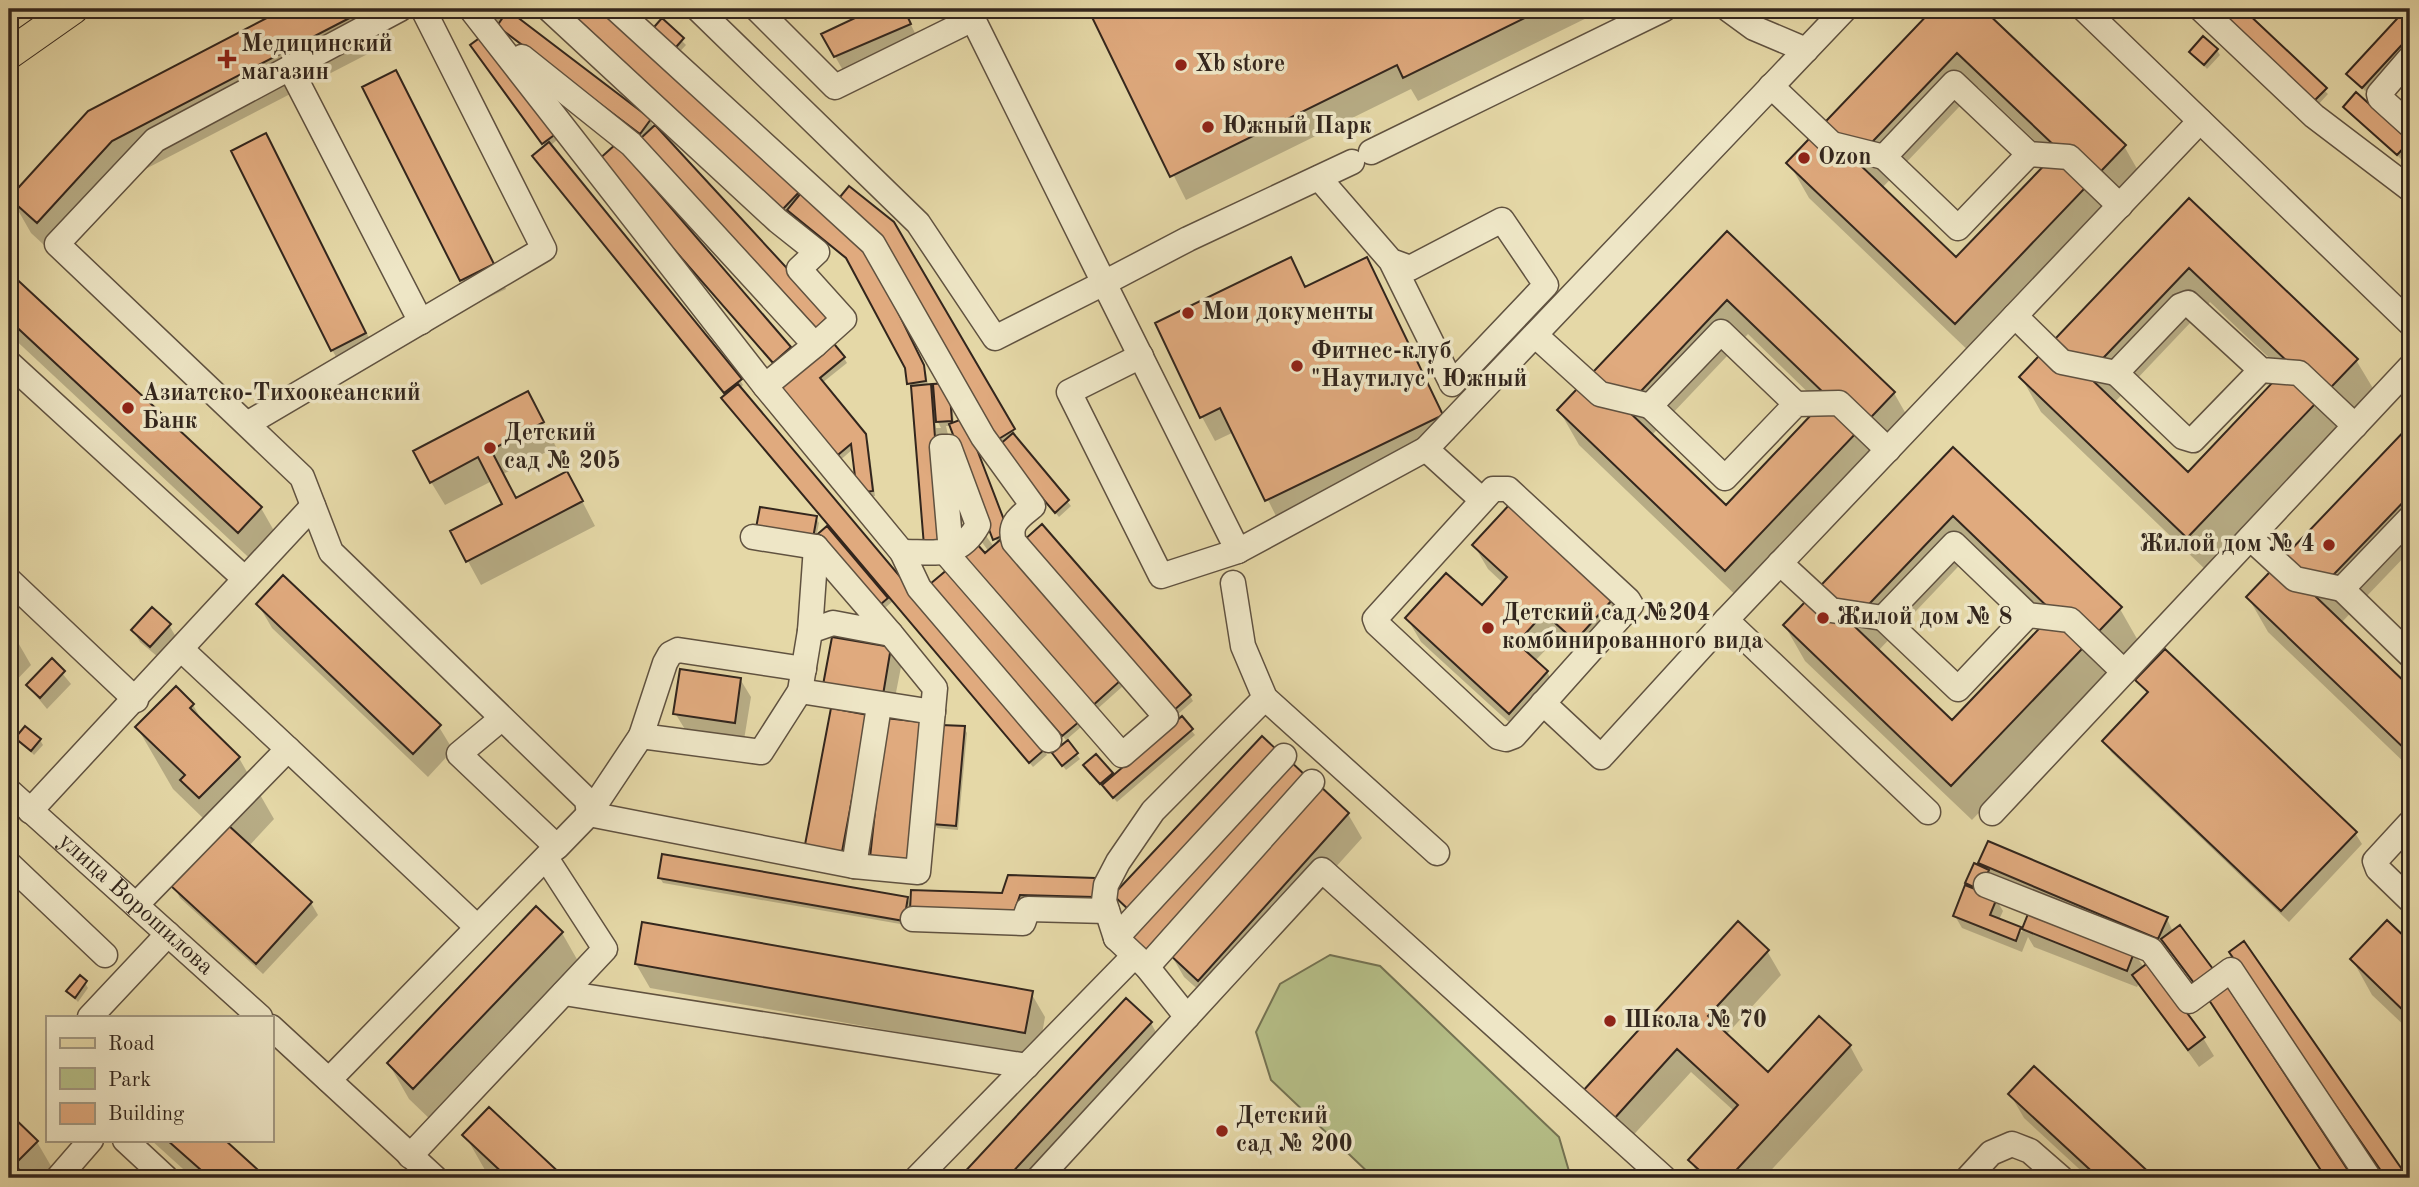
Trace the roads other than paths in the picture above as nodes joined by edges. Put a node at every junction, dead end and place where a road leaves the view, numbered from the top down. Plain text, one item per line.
1 (73, 9) edge
2 (400, 9) edge
3 (423, 9) edge
4 (471, 9) edge
5 (550, 9) edge
6 (616, 9) edge
7 (757, 9) edge
8 (1664, 9) edge
9 (1728, 9) edge
10 (1845, 9) edge
11 (2084, 9) edge
12 (2201, 9) edge
13 (711, 12) edge
14 (971, 14) edge
15 (491, 33) junction
16 (11, 49) edge
17 (1805, 50) junction
18 (2410, 58) edge
19 (290, 68) junction
20 (1771, 86) junction
21 (2200, 121) junction
22 (2410, 125) edge
23 (2029, 154) junction
24 (1884, 156) junction
25 (1319, 178) junction
26 (2407, 178) edge
27 (2120, 206) junction
28 (1391, 261) junction
29 (1104, 284) junction
30 (2015, 316) junction
31 (421, 322) junction
32 (2410, 323) edge
33 (1535, 335) junction
34 (815, 345) junction
35 (1141, 356) junction
36 (9, 363) edge
37 (2410, 367) edge
38 (2261, 370) junction
39 (2116, 373) junction
40 (765, 386) junction
41 (1796, 404) junction
42 (1650, 406) junction
43 (247, 424) junction
44 (2355, 426) junction
45 (1426, 449) junction
46 (1888, 450) junction
47 (1482, 500) junction
48 (313, 506) junction
49 (2410, 518) edge
50 (753, 537) dead end
51 (2250, 538) junction
52 (816, 547) junction
53 (1238, 551) junction
54 (902, 552) junction
55 (1780, 563) junction
56 (245, 579) junction
57 (1233, 583) dead end
58 (2342, 589) junction
59 (12, 591) edge
60 (2028, 615) junction
61 (1883, 618) junction
62 (1726, 620) junction
63 (810, 631) junction
64 (891, 634) junction
65 (181, 649) junction
66 (2410, 655) edge
67 (2124, 672) junction
68 (802, 680) junction
69 (1265, 698) junction
70 (136, 700) junction
71 (1543, 703) junction
72 (879, 706) junction
73 (933, 712) junction
74 (501, 719) junction
75 (641, 736) junction
76 (1049, 740) dead end
77 (288, 749) junction
78 (1284, 756) dead end
79 (1312, 782) dead end
80 (9, 791) edge
81 (30, 811) junction
82 (1928, 813) dead end
83 (1992, 813) dead end
84 (589, 814) junction
85 (2410, 823) edge
86 (551, 852) junction
87 (1437, 853) dead end
88 (9, 864) edge
89 (854, 866) junction
90 (1986, 884) dead end
91 (2410, 900) edge
92 (136, 905) junction
93 (1107, 911) junction
94 (913, 919) dead end
95 (477, 927) junction
96 (168, 934) junction
97 (1116, 938) junction
98 (105, 955) dead end
99 (1141, 961) junction
100 (564, 993) junction
101 (91, 1016) edge
102 (259, 1016) edge
103 (1187, 1017) junction
104 (273, 1029) edge
105 (1027, 1066) junction
106 (329, 1080) junction
107 (90, 1142) edge
108 (127, 1142) edge
109 (410, 1156) junction
110 (58, 1178) edge
111 (166, 1178) edge
112 (435, 1178) edge
113 (918, 1178) edge
114 (1039, 1178) edge
115 (1664, 1178) edge
116 (1968, 1178) edge
117 (2061, 1178) edge
118 (2369, 1178) edge

1 - 16 main road
2 - 19 street
3 - 31 street
4 - 15 street
5 - 34 street
6 - 54 street
7 - 14 street
8 - 25 street
9 - 17 street
10 - 17 street
11 - 21 street
12 - 26 street
13 - 29 street
14 - 29 street
15 - 34 street
15 - 40 street
17 - 20 street
18 - 22 street
19 - 31 street
19 - 43 street
20 - 24 street
20 - 33 street
21 - 27 street
21 - 32 street
23 - 24 street
23 - 24 street
23 - 27 street
25 - 28 street
25 - 29 street
27 - 30 street
28 - 28 street
29 - 35 street
30 - 39 street
30 - 46 street
31 - 43 street
33 - 42 street
33 - 45 street
34 - 40 street
35 - 53 street
35 - 53 street
36 - 56 street
37 - 44 street
38 - 39 street
38 - 39 street
38 - 44 street
40 - 54 street
41 - 42 street
41 - 42 street
41 - 46 street
43 - 48 street
44 - 51 street
45 - 47 street
45 - 53 street
46 - 55 street
47 - 71 street
47 - 71 street
48 - 56 street
48 - 74 street
49 - 58 street
50 - 52 street
51 - 58 street
51 - 67 street
52 - 63 street
52 - 64 street
54 - 76 street
55 - 61 street
55 - 62 street
56 - 65 street
57 - 69 street
58 - 66 street
59 - 70 street
60 - 61 street
60 - 61 street
60 - 67 street
62 - 71 street
62 - 82 street
63 - 64 street
63 - 68 street
64 - 73 street
65 - 70 street
65 - 77 street
67 - 83 street
68 - 72 street
68 - 75 street
68 - 75 street
69 - 87 street
69 - 93 street
70 - 81 street
72 - 73 street
72 - 89 street
73 - 89 street
74 - 84 street
74 - 86 street
75 - 84 street
77 - 92 street
77 - 95 street
78 - 97 street
79 - 99 street
80 - 81 street, улица Ворошилова
81 - 92 street, улица Ворошилова
84 - 86 street
84 - 89 street
85 - 91 street
86 - 95 street
86 - 100 street
88 - 98 street
90 - 118 street
92 - 96 street, улица Ворошилова
93 - 94 street
93 - 97 street
95 - 106 street
96 - 101 street
96 - 102 street, улица Ворошилова
97 - 99 street
99 - 103 street
99 - 105 street
100 - 105 street
100 - 109 street
103 - 114 street
103 - 115 street
104 - 106 street
105 - 113 street
106 - 109 street
107 - 110 street
108 - 111 street
109 - 112 street
116 - 117 street

